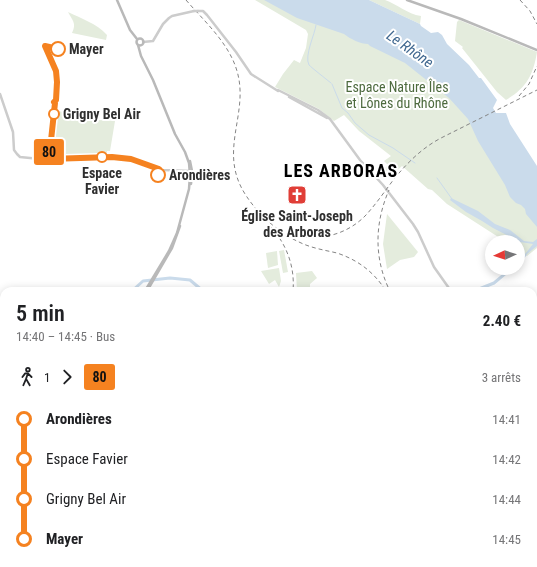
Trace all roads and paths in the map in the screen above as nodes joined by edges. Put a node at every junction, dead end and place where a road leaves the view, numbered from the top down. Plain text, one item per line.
1 (117, 0) edge
2 (407, 0) edge
3 (138, 39) junction
4 (141, 43) junction
5 (537, 50) edge
6 (0, 94) edge
7 (191, 171) junction
8 (199, 177) dead end
9 (192, 180) junction
10 (155, 276) junction
11 (148, 287) edge
12 (448, 287) edge

1 - 3 main road
2 - 5 main road
3 - 4 main road
3 - 4 main road
4 - 7 main road
4 - 12 street, bridge
6 - 7 street
7 - 9 main road
7 - 10 main road
8 - 9 main road
9 - 10 main road
10 - 11 main road

